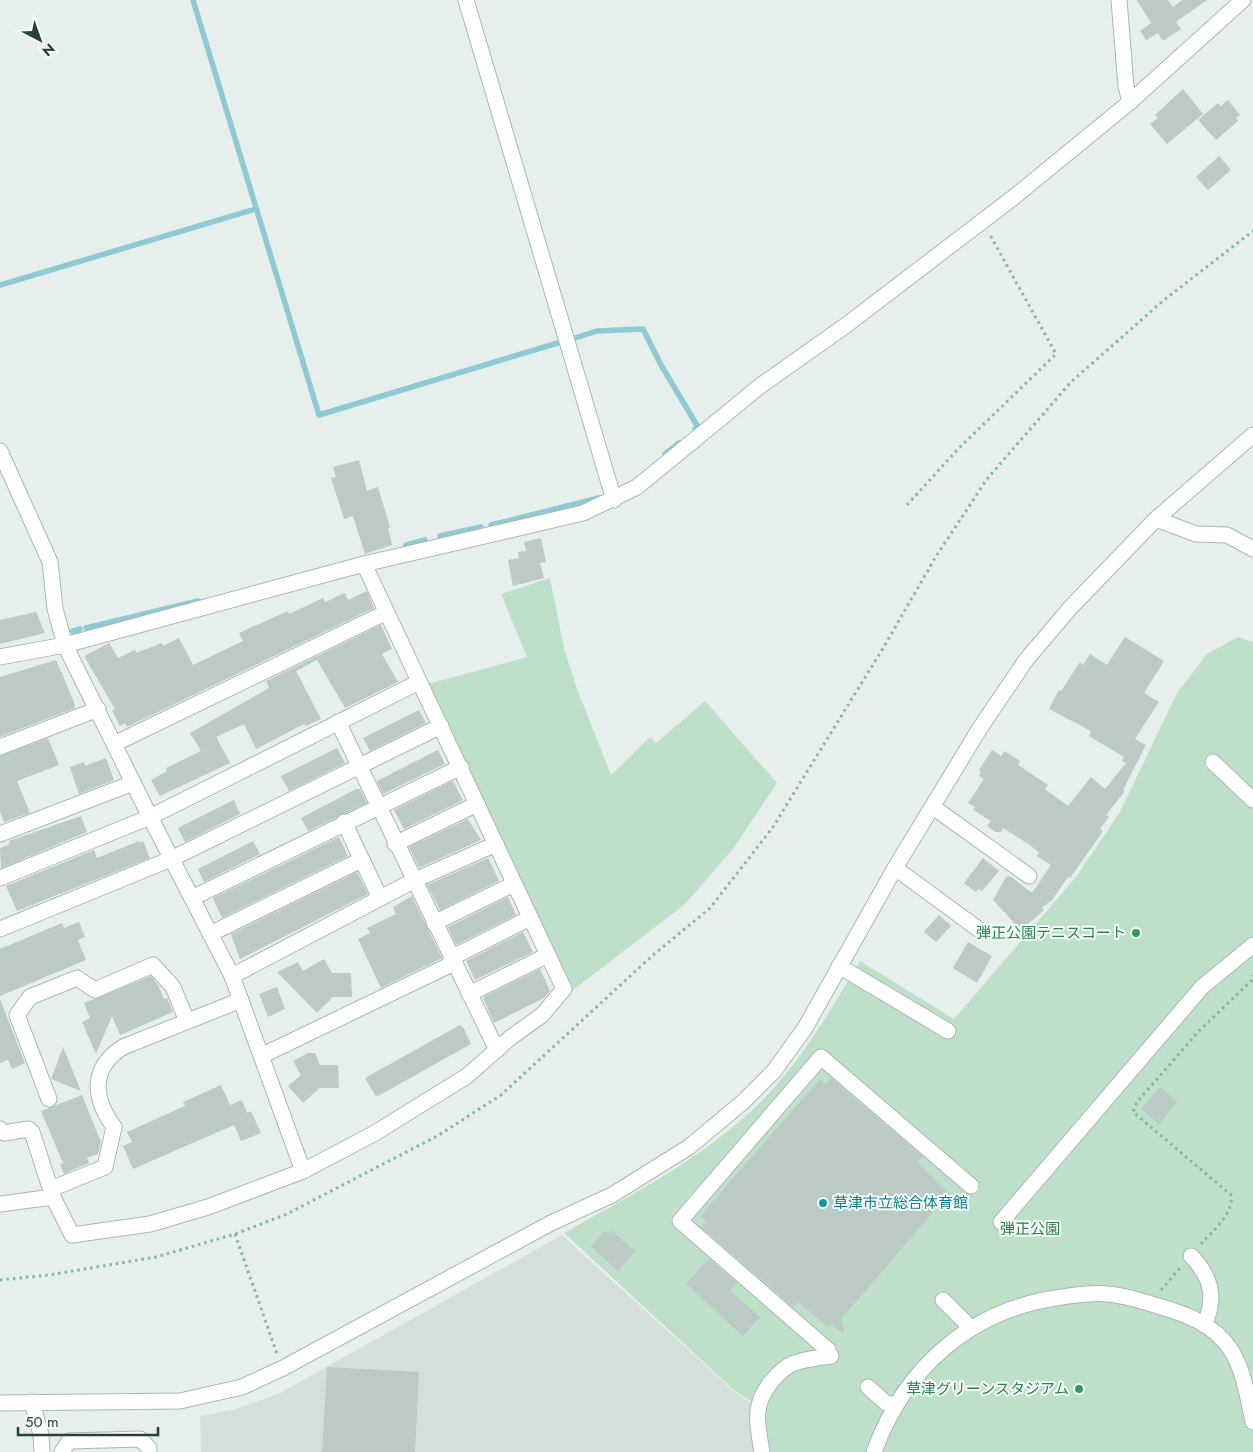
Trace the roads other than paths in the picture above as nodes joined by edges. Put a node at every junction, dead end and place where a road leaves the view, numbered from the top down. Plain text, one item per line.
1 (466, 0) edge
2 (1119, 0) edge
3 (1243, 0) edge
4 (1130, 102) junction
5 (1253, 435) edge
6 (0, 451) edge
7 (614, 500) junction
8 (1156, 519) junction
9 (1253, 549) edge
10 (364, 564) junction
11 (385, 613) junction
12 (65, 645) junction
13 (0, 657) edge
14 (419, 682) junction
15 (98, 710) junction
16 (338, 722) junction
17 (441, 726) junction
18 (114, 744) junction
19 (0, 748) edge
20 (1213, 762) dead end
21 (359, 766) junction
22 (460, 767) junction
23 (134, 783) junction
24 (1253, 800) edge
25 (477, 804) junction
26 (377, 806) junction
27 (933, 807) junction
28 (150, 817) junction
29 (344, 822) junction
30 (0, 834) edge
31 (396, 844) junction
32 (496, 844) junction
33 (171, 859) junction
34 (361, 860) junction
35 (895, 868) junction
36 (1029, 876) dead end
37 (0, 878) edge
38 (413, 881) junction
39 (514, 884) junction
40 (192, 898) junction
41 (380, 898) junction
42 (530, 918) junction
43 (434, 923) junction
44 (0, 929) edge
45 (981, 930) dead end
46 (210, 934) junction
47 (1253, 945) edge
48 (548, 955) junction
49 (452, 960) junction
50 (839, 966) junction
51 (232, 976) junction
52 (469, 994) junction
53 (241, 1000) junction
54 (187, 1021) junction
55 (948, 1031) dead end
56 (497, 1050) junction
57 (261, 1056) junction
58 (50, 1099) dead end
59 (0, 1129) edge
60 (303, 1171) junction
61 (971, 1186) dead end
62 (52, 1193) junction
63 (0, 1204) edge
64 (1002, 1222) dead end
65 (1190, 1256) road end
66 (943, 1300) dead end
67 (1204, 1325) junction
68 (971, 1328) junction
69 (868, 1387) dead end
70 (32, 1402) junction
71 (0, 1403) edge
72 (896, 1405) junction
73 (1253, 1422) edge
74 (42, 1452) edge
75 (62, 1452) edge
76 (149, 1452) edge
77 (762, 1452) edge
78 (874, 1452) edge

1 - 7 street
2 - 4 street
3 - 4 street
4 - 7 street
5 - 8 street
6 - 12 street
7 - 10 street
8 - 9 street
8 - 27 street
10 - 11 street
10 - 12 street
11 - 14 street
11 - 18 street
12 - 13 street
12 - 15 street
14 - 16 street
14 - 17 street
15 - 18 street
15 - 19 street
16 - 21 street
16 - 28 street
17 - 21 street
17 - 22 street
18 - 23 street
20 - 24 street
21 - 26 street
21 - 33 street
22 - 25 street
22 - 26 street
23 - 28 street
23 - 30 street
25 - 31 street
25 - 32 street
26 - 29 street
26 - 31 street
27 - 35 street
27 - 36 street
28 - 33 street
28 - 37 street
29 - 34 street
29 - 40 street
31 - 38 street
32 - 38 street
32 - 39 street
33 - 40 street
33 - 44 street
34 - 41 street
34 - 46 street
35 - 45 street
35 - 50 street
38 - 41 street
38 - 43 street
39 - 42 street
39 - 43 street
40 - 46 street
41 - 51 street
42 - 48 street
42 - 49 street
43 - 49 street
46 - 51 street
47 - 64 street
48 - 52 street
48 - 56 street
49 - 52 street
49 - 57 street
50 - 55 street
50 - 70 street
51 - 53 street
52 - 56 street
53 - 54 street
53 - 57 street
54 - 58 street
54 - 62 street
56 - 60 street
57 - 60 street
59 - 62 street
60 - 62 street
61 - 77 street
62 - 63 street
65 - 67 street
66 - 68 street
67 - 68 street
67 - 73 street
68 - 72 street
69 - 72 street
70 - 71 street
70 - 74 street
72 - 78 street
75 - 76 street

